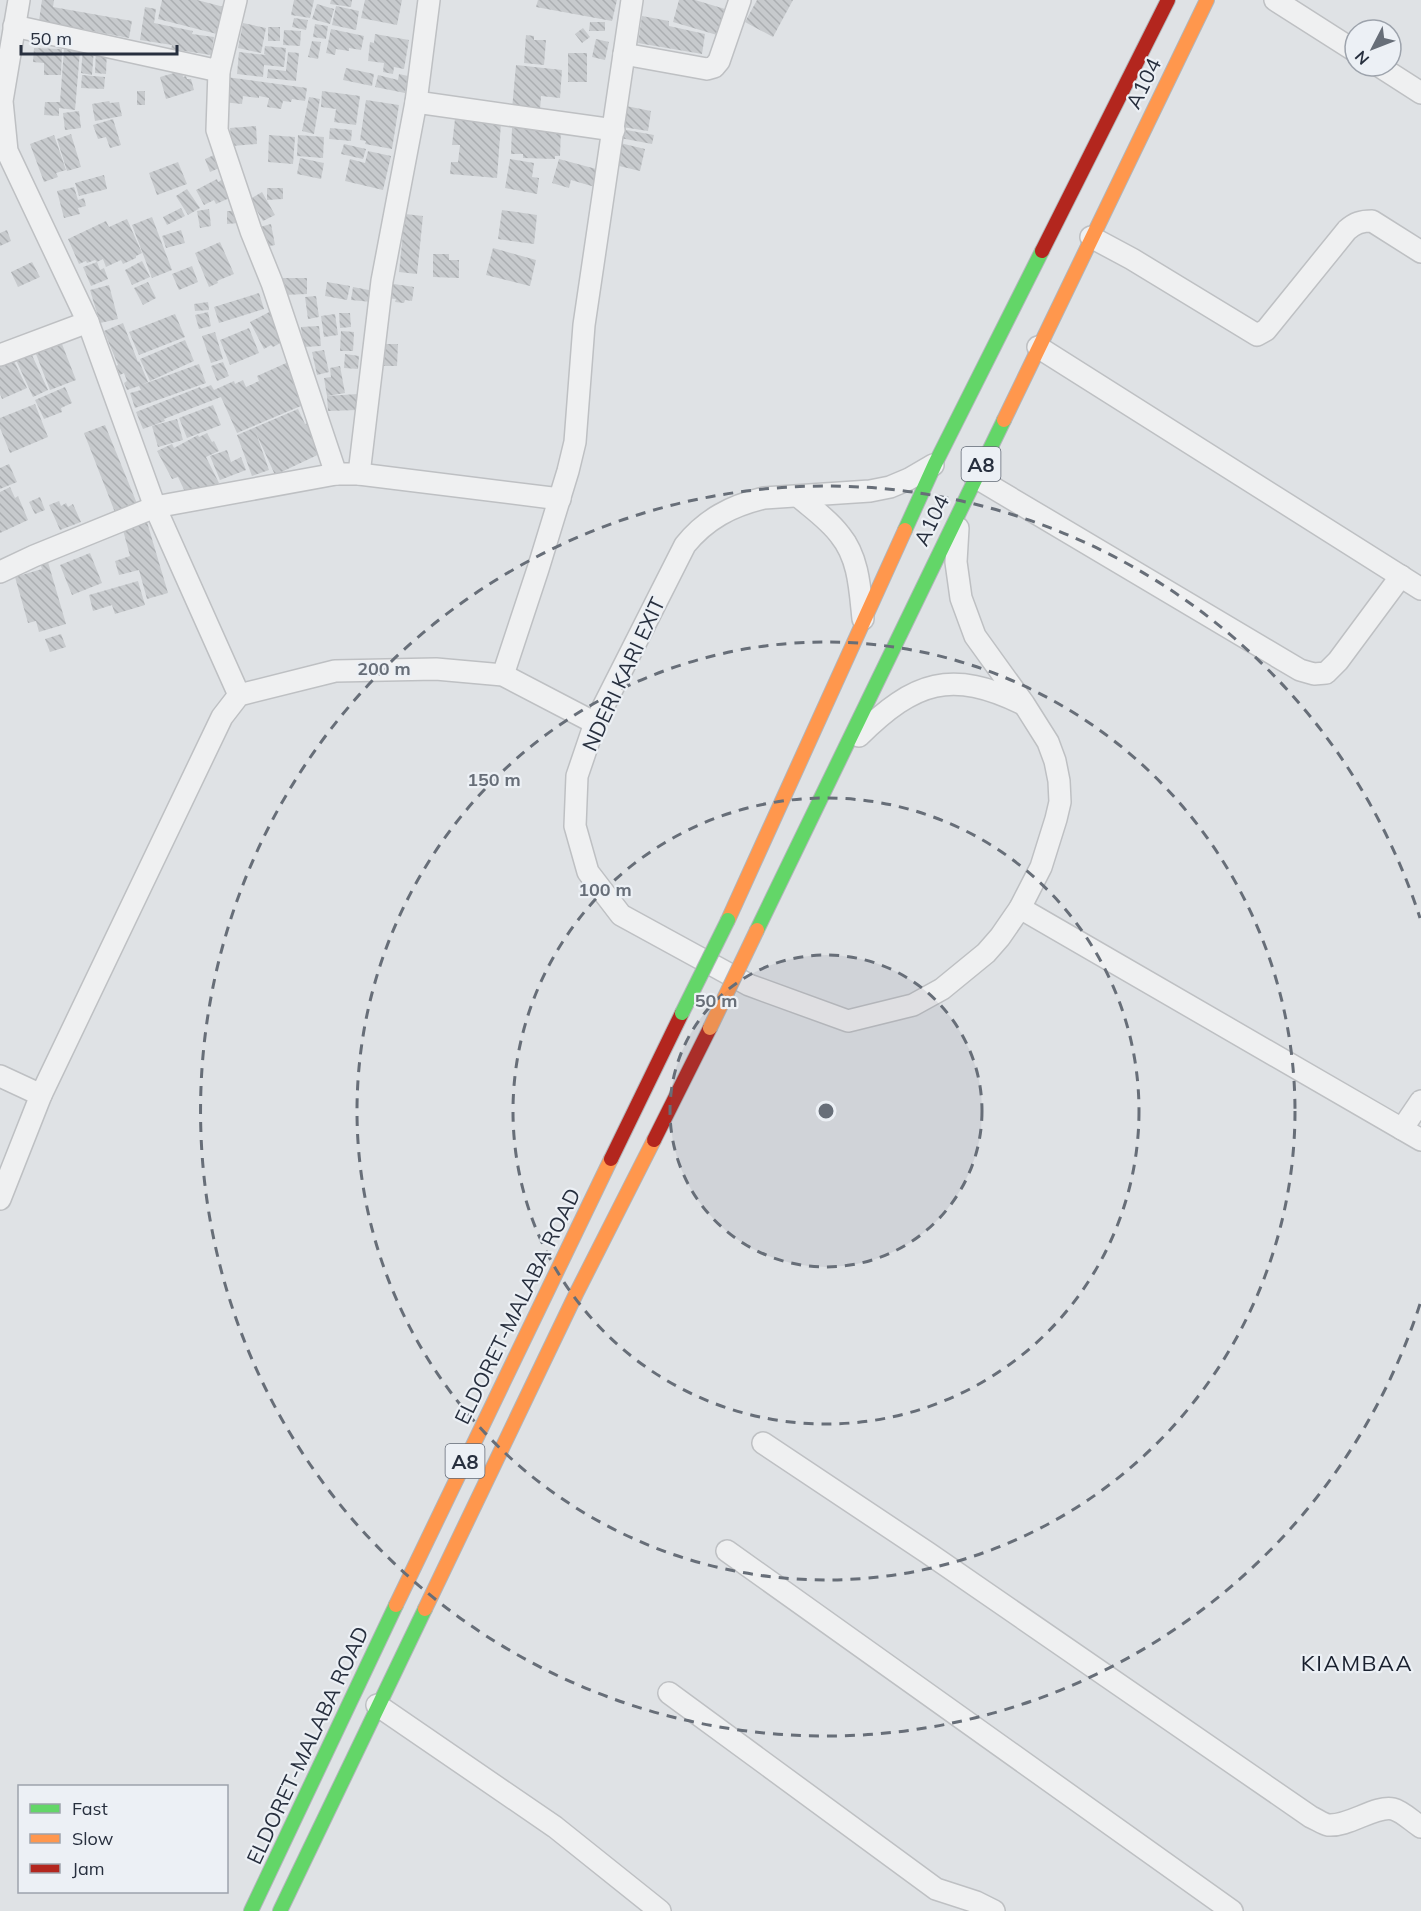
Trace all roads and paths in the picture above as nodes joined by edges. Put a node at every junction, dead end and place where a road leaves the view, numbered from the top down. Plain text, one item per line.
1 (19, 0) edge
2 (236, 0) edge
3 (429, 0) edge
4 (632, 0) edge
5 (740, 0) edge
6 (1168, 0) edge
7 (1207, 0) edge
8 (1275, 0) edge
9 (8, 39) edge
10 (1343, 43) edge
11 (624, 54) junction
12 (219, 71) junction
13 (1398, 78) edge
14 (1421, 93) edge
15 (416, 102) junction
16 (614, 130) junction
17 (3, 152) edge
18 (1092, 237) junction
19 (1421, 252) edge
20 (88, 322) junction
21 (1038, 347) junction
22 (0, 355) edge
23 (934, 464) junction
24 (336, 474) junction
25 (359, 474) junction
26 (975, 477) junction
27 (799, 497) junction
28 (560, 499) junction
29 (155, 507) junction
30 (959, 510) junction
31 (0, 572) edge
32 (1401, 576) junction
33 (1421, 589) edge
34 (864, 622) junction
35 (503, 675) junction
36 (239, 695) junction
37 (1024, 704) junction
38 (595, 723) junction
39 (842, 753) junction
40 (1020, 908) junction
41 (0, 1076) edge
42 (41, 1095) junction
43 (1421, 1101) edge
44 (1402, 1130) junction
45 (1421, 1140) edge
46 (0, 1199) edge
47 (764, 1443) dead end
48 (727, 1551) dead end
49 (669, 1693) dead end
50 (377, 1705) junction
51 (1421, 1827) edge
52 (251, 1911) edge
53 (280, 1911) edge
54 (660, 1911) edge
55 (994, 1911) edge
56 (1232, 1911) edge

1 - 9 street
2 - 12 street
3 - 15 street
4 - 11 street
5 - 11 street
6 - 23 highway, A8
7 - 18 highway, A104 / A8
8 - 10 street
9 - 12 street
9 - 17 street
11 - 16 street
12 - 24 street
13 - 14 street
15 - 16 street
15 - 25 street
16 - 28 street
17 - 20 street
18 - 19 street
18 - 21 highway, A104 / A8
20 - 22 street
20 - 29 street
21 - 26 highway, A104 / A8
21 - 32 street
23 - 27 street, NDERI KARI EXIT
23 - 34 highway, A8
24 - 25 street
24 - 29 street
25 - 28 street
26 - 30 highway, A104 / A8
26 - 32 street
27 - 34 street
27 - 38 street, NDERI KARI EXIT
28 - 35 street
29 - 31 street
29 - 36 street
30 - 37 street
30 - 39 highway, A104 / A8
32 - 33 street
34 - 52 highway, ELDORET-MALABA ROAD / A8, bridge
35 - 36 street
35 - 38 street
36 - 42 street
37 - 39 street
37 - 40 street
38 - 40 street, NDERI KARI EXIT
39 - 50 highway, A104 / A8, bridge
40 - 44 street
41 - 42 street
42 - 46 street
43 - 44 street
44 - 45 street
47 - 51 street
48 - 56 street
49 - 55 street
50 - 53 highway, A8
50 - 54 street

